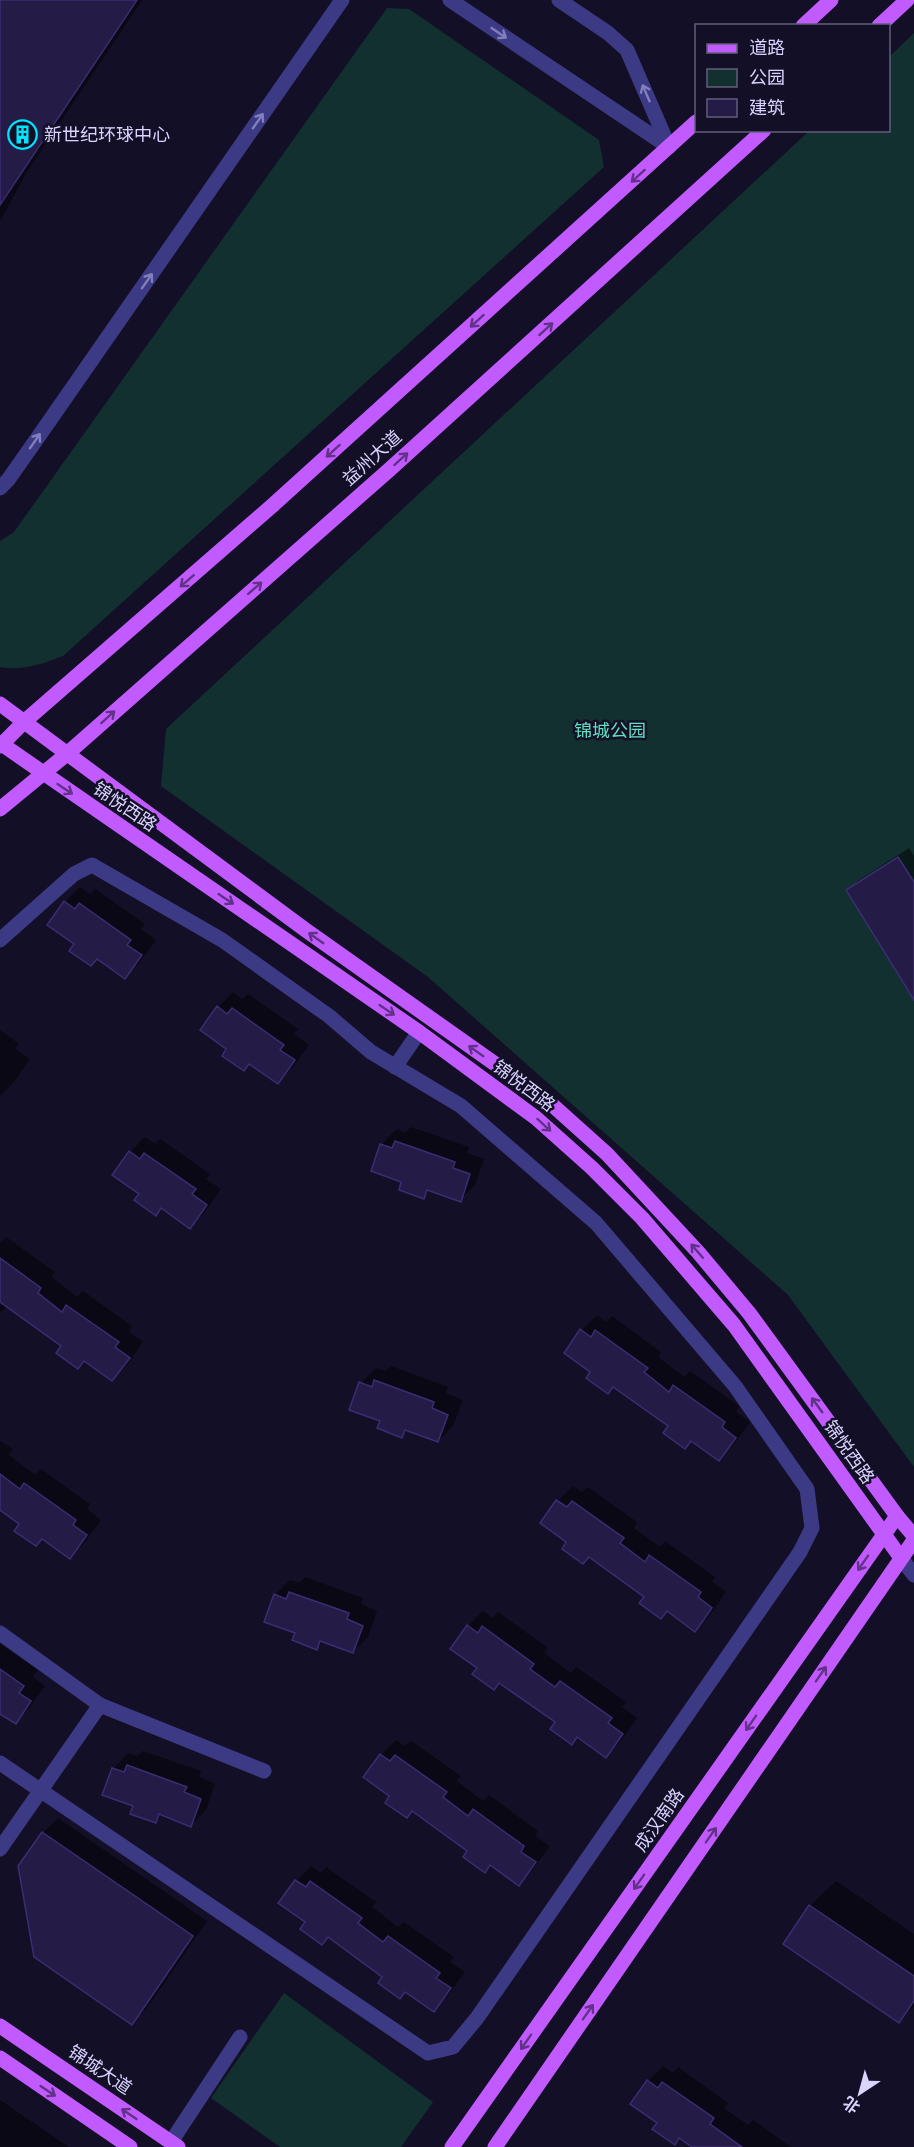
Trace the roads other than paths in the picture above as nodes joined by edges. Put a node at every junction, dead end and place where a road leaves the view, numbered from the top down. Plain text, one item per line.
1 (342, 0) edge
2 (450, 0) edge
3 (559, 0) edge
4 (831, 0) edge
5 (907, 0) edge
6 (805, 24) edge
7 (881, 24) edge
8 (695, 123) edge
9 (762, 132) edge
10 (669, 147) junction
11 (0, 488) edge
12 (0, 705) edge
13 (25, 721) junction
14 (0, 745) edge
15 (68, 753) junction
16 (43, 775) junction
17 (0, 809) edge
18 (0, 940) edge
19 (419, 1032) junction
20 (395, 1067) junction
21 (897, 1516) junction
22 (883, 1534) junction
23 (914, 1538) edge
24 (901, 1558) junction
25 (914, 1575) edge
26 (0, 1633) edge
27 (100, 1705) junction
28 (0, 1763) edge
29 (264, 1771) dead end
30 (40, 1791) junction
31 (0, 1849) edge
32 (0, 2026) edge
33 (240, 2037) dead end
34 (0, 2058) edge
35 (174, 2145) edge
36 (130, 2147) edge
37 (453, 2147) edge
38 (495, 2147) edge

11 -> 1 street
2 -> 10 street
10 -> 3 street
4 - 6 main road
5 - 7 main road
8 - 10 main road, 益州大道
15 -> 9 main road, 益州大道
10 -> 13 main road, 益州大道
12 - 13 main road, 锦悦西路
13 - 14 main road, 益州大道
13 - 15 main road, 锦悦西路
14 - 16 main road, 锦悦西路
15 - 16 main road, 益州大道
21 -> 15 main road, 锦悦西路
16 - 17 main road, 益州大道
16 -> 19 main road, 锦悦西路
18 - 20 street
19 - 20 street
19 -> 22 main road, 锦悦西路
20 - 30 street
21 - 22 main road, 成汉南路
21 - 23 main road, 锦悦西路
22 - 24 main road, 锦悦西路
22 -> 37 main road, 成汉南路
23 - 24 main road
24 - 25 street, 锦悦西路
38 -> 24 main road
26 - 27 street
27 - 29 street
27 - 30 street
28 - 30 street
30 - 31 street
35 -> 32 main road, 锦城大道
33 - 35 street
34 -> 36 main road

